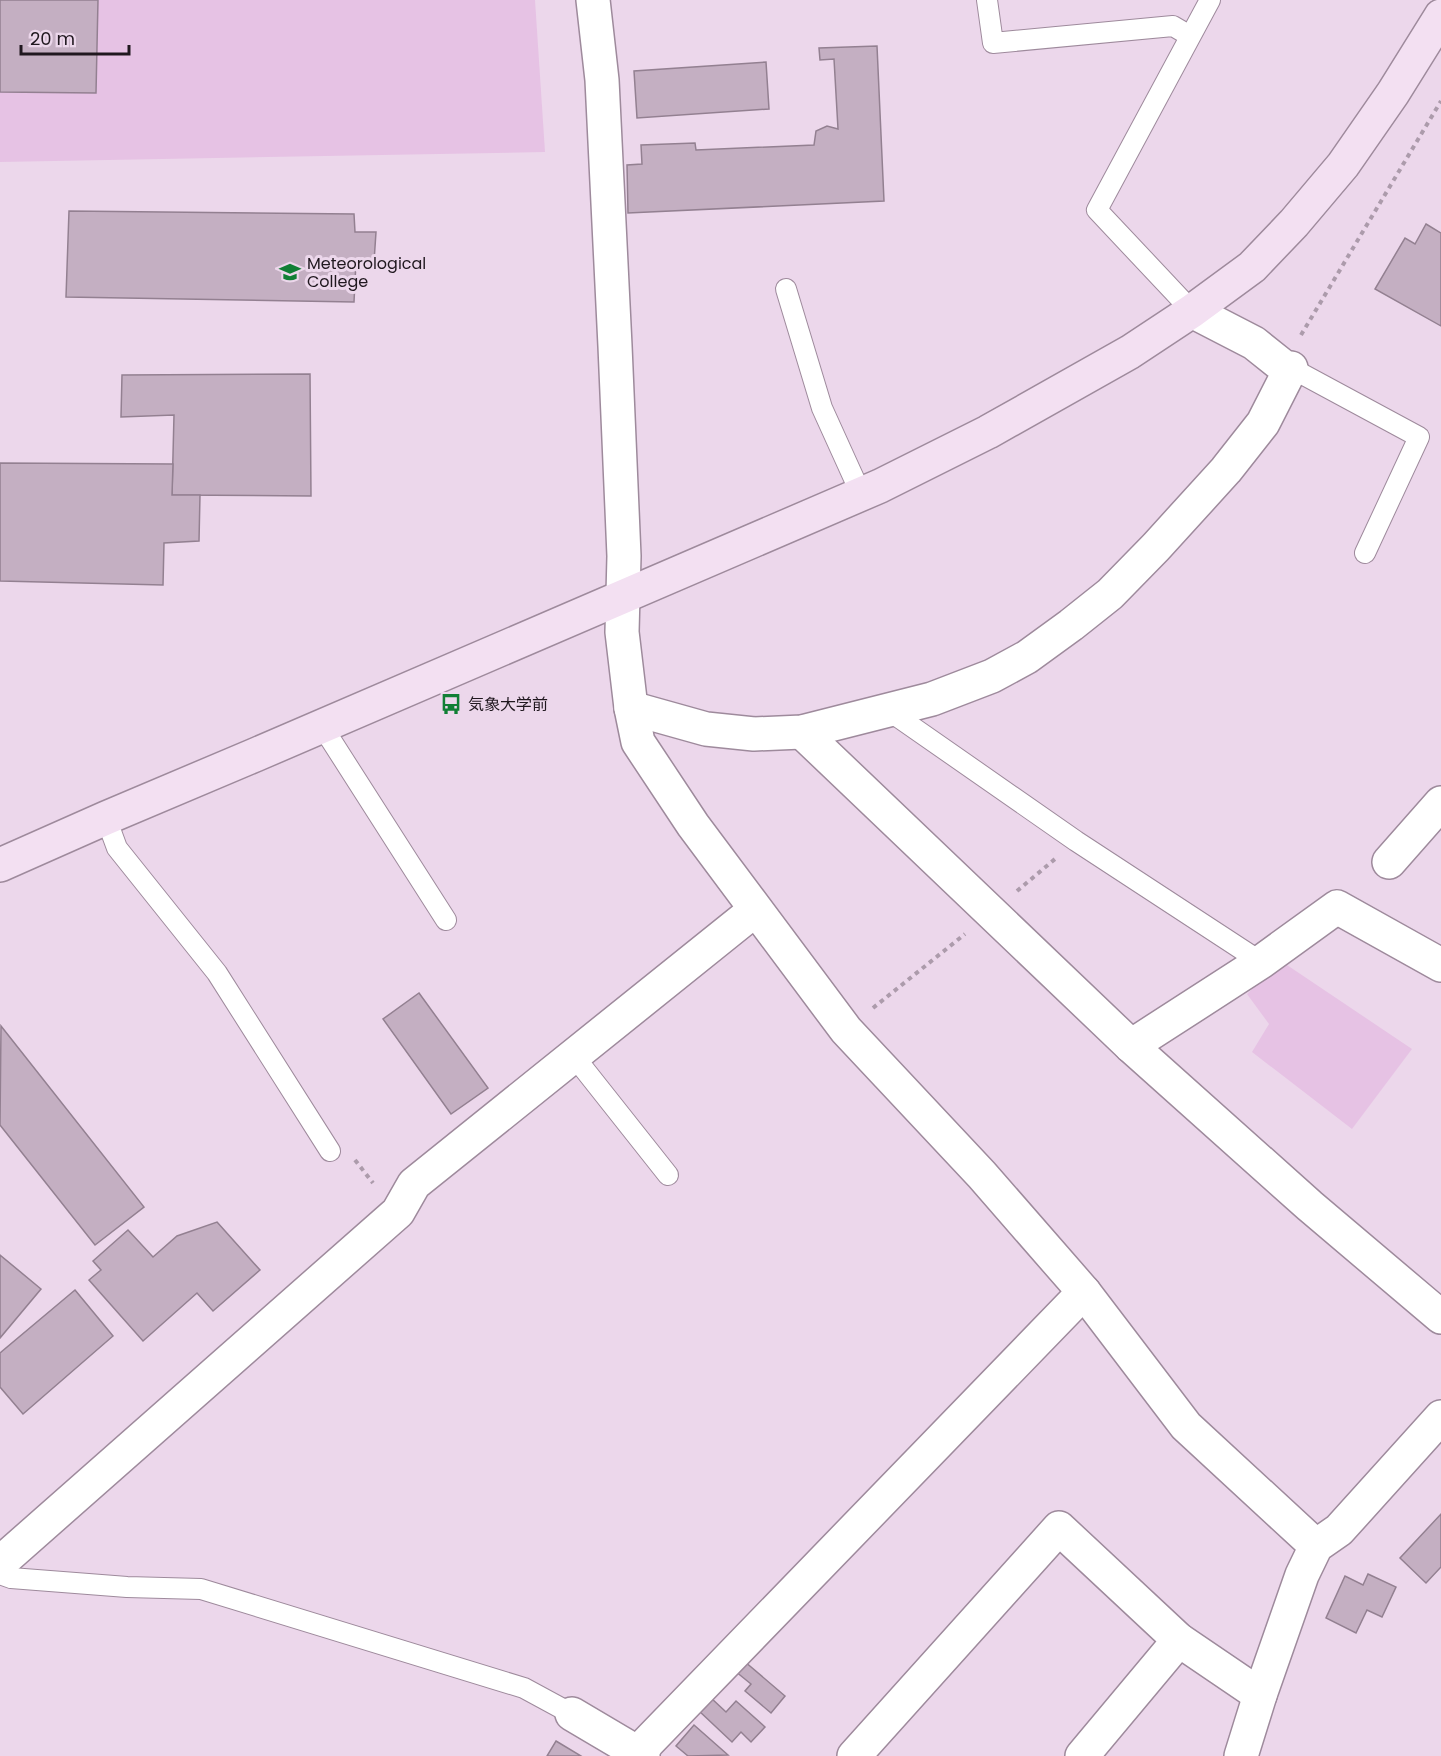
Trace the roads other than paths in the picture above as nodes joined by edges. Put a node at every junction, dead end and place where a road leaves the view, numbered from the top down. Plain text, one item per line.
1 (593, 0) edge
2 (987, 0) edge
3 (1210, 0) edge
4 (1441, 16) edge
5 (1190, 36) junction
6 (786, 289) dead end
7 (1192, 310) junction
8 (1287, 368) junction
9 (861, 494) junction
10 (1365, 553) dead end
11 (622, 596) junction
12 (631, 708) junction
13 (888, 710) junction
14 (322, 726) junction
15 (802, 732) junction
16 (1441, 803) edge
17 (106, 818) junction
18 (1389, 862) dead end
19 (0, 865) edge
20 (755, 910) junction
21 (446, 920) dead end
22 (1261, 962) junction
23 (1441, 965) edge
24 (1131, 1046) junction
25 (573, 1055) junction
26 (330, 1151) road end
27 (668, 1175) dead end
28 (1084, 1292) junction
29 (1441, 1317) edge
30 (1441, 1417) edge
31 (1316, 1546) junction
32 (0, 1563) edge
33 (0, 1574) edge
34 (1179, 1640) junction
35 (1260, 1695) junction
36 (572, 1714) joint
37 (641, 1755) edge
38 (854, 1756) edge
39 (1082, 1756) edge
40 (1241, 1756) edge

1 - 11 street
2 - 5 lane
3 - 5 lane
4 - 7 street
5 - 7 lane
6 - 9 lane
7 - 8 street
7 - 9 street
8 - 10 lane
8 - 13 street
9 - 11 street
11 - 12 street
11 - 14 street
12 - 15 street
12 - 20 street
13 - 15 street
13 - 22 lane
14 - 17 street
14 - 21 lane
15 - 24 street
16 - 18 street
17 - 19 street
17 - 26 lane
20 - 25 street
20 - 28 street
22 - 23 street
22 - 24 street
24 - 29 street
25 - 27 lane
25 - 32 street
28 - 31 street
28 - 37 street
30 - 31 street
31 - 35 street
33 - 36 lane
34 - 35 street
34 - 38 street
34 - 39 street
35 - 40 street
36 - 37 street

